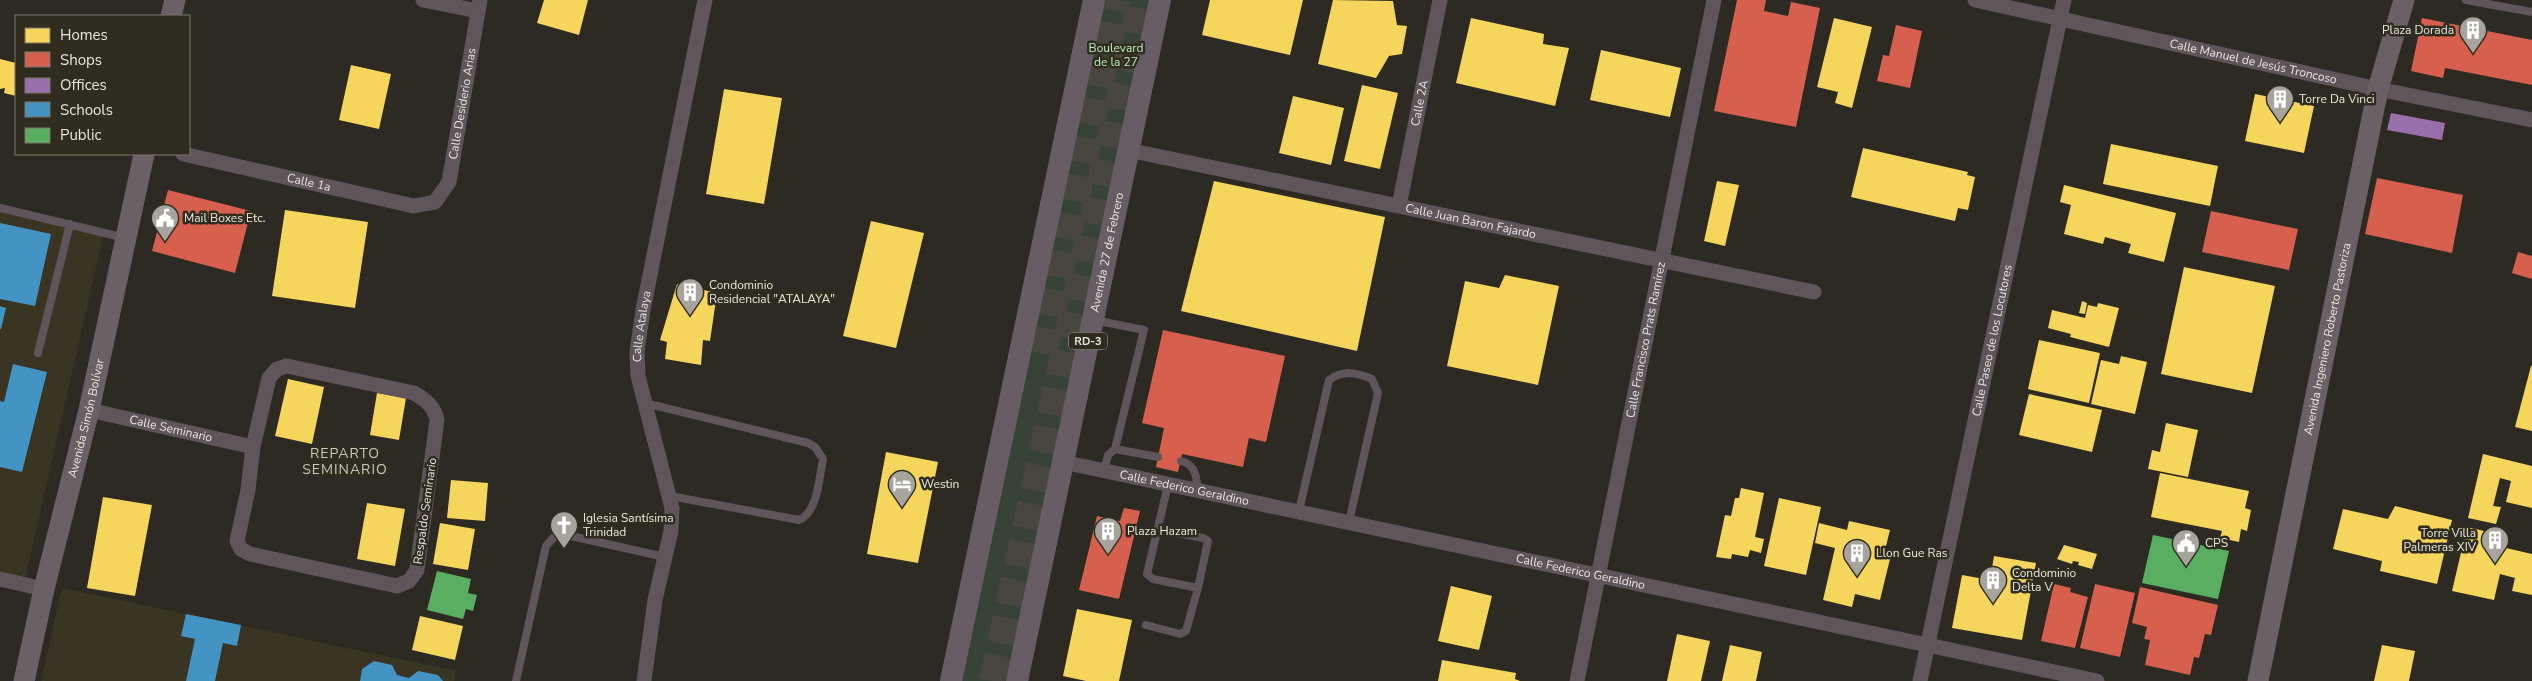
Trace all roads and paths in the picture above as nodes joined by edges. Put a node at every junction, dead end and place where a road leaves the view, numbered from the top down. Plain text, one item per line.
1 (175, 0) edge
2 (423, 0) edge
3 (705, 0) edge
4 (1094, 0) edge
5 (1160, 0) edge
6 (1440, 0) edge
7 (1714, 0) edge
8 (1975, 0) edge
9 (2064, 0) edge
10 (2404, 0) edge
11 (2466, 0) edge
12 (479, 5) edge
13 (2532, 12) edge
14 (171, 15) edge
15 (2060, 18) junction
16 (2378, 89) junction
17 (2532, 120) edge
18 (1128, 150) junction
19 (144, 155) edge
20 (187, 155) edge
21 (435, 202) joint
22 (1399, 206) junction
23 (0, 208) edge
24 (70, 224) junction
25 (125, 238) junction
26 (1661, 260) junction
27 (1814, 292) dead end
28 (1092, 320) junction
29 (38, 353) dead end
30 (645, 403) junction
31 (88, 410) junction
32 (253, 447) junction
33 (1114, 449) junction
34 (1158, 457) dead end
35 (1181, 460) dead end
36 (1063, 462) junction
37 (1104, 471) junction
38 (1168, 485) junction
39 (1198, 490) junction
40 (670, 496) junction
41 (1299, 512) junction
42 (1349, 522) junction
43 (1168, 531) dead end
44 (665, 558) junction
45 (1598, 575) junction
46 (0, 579) edge
47 (1198, 588) junction
48 (44, 589) junction
49 (1146, 625) dead end
50 (1928, 646) junction
51 (24, 681) edge
52 (516, 681) edge
53 (644, 681) edge
54 (952, 681) edge
55 (1016, 681) edge
56 (1576, 681) edge
57 (1920, 681) edge
58 (2097, 681) edge
59 (2258, 681) edge

1 - 14 street
2 - 12 street
3 - 30 street, Calle Atalaya
4 - 54 main road
5 - 18 main road, Avenida 27 de Febrero / RD-3
6 - 22 street, Calle 2A
7 - 26 street, Calle Francisco Prats Ramírez
8 - 15 street, Calle Manuel de Jesús Troncoso
9 - 15 street, Calle Paseo de los Locutores
10 - 16 street, Avenida Ingeniero Roberto Pastoriza
11 - 13 lane
12 - 21 street, Calle Desiderio Arias
15 - 16 street, Calle Manuel de Jesús Troncoso
15 - 50 street, Calle Paseo de los Locutores
16 - 17 street, Calle Manuel de Jesús Troncoso
16 - 59 street, Avenida Ingeniero Roberto Pastoriza
18 - 22 street, Calle Juan Baron Fajardo
18 - 28 main road, Avenida 27 de Febrero / RD-3
19 - 25 street, Avenida Simón Bolívar
20 - 21 street, Calle 1a
22 - 26 street, Calle Juan Baron Fajardo
23 - 24 lane
24 - 25 lane
24 - 29 lane
25 - 31 street, Avenida Simón Bolívar
26 - 27 street, Calle Juan Baron Fajardo
26 - 45 street, Calle Francisco Prats Ramírez
28 - 33 lane
28 - 36 main road, Avenida 27 de Febrero / RD-3
30 - 40 street, Calle Atalaya
30 - 40 lane
31 - 32 street, Calle Seminario
31 - 48 street, Avenida Simón Bolívar
32 - 32 street, Respaldo Seminario
33 - 34 lane
33 - 37 lane
35 - 39 lane
36 - 37 street, Calle Federico Geraldino
36 - 55 main road, Avenida 27 de Febrero / RD-3
37 - 38 street, Calle Federico Geraldino
38 - 39 street, Calle Federico Geraldino
38 - 47 lane
39 - 41 street, Calle Federico Geraldino
40 - 44 street, Calle Atalaya
41 - 42 street, Calle Federico Geraldino
41 - 42 lane
42 - 45 street, Calle Federico Geraldino
43 - 47 lane
44 - 52 lane
44 - 53 street, Calle Atalaya
45 - 50 street, Calle Federico Geraldino
45 - 56 street, Calle Francisco Prats Ramírez
46 - 48 street
47 - 49 lane
48 - 51 street, Avenida Simón Bolívar
50 - 57 street, Calle Paseo de los Locutores
50 - 58 street, Calle Federico Geraldino

